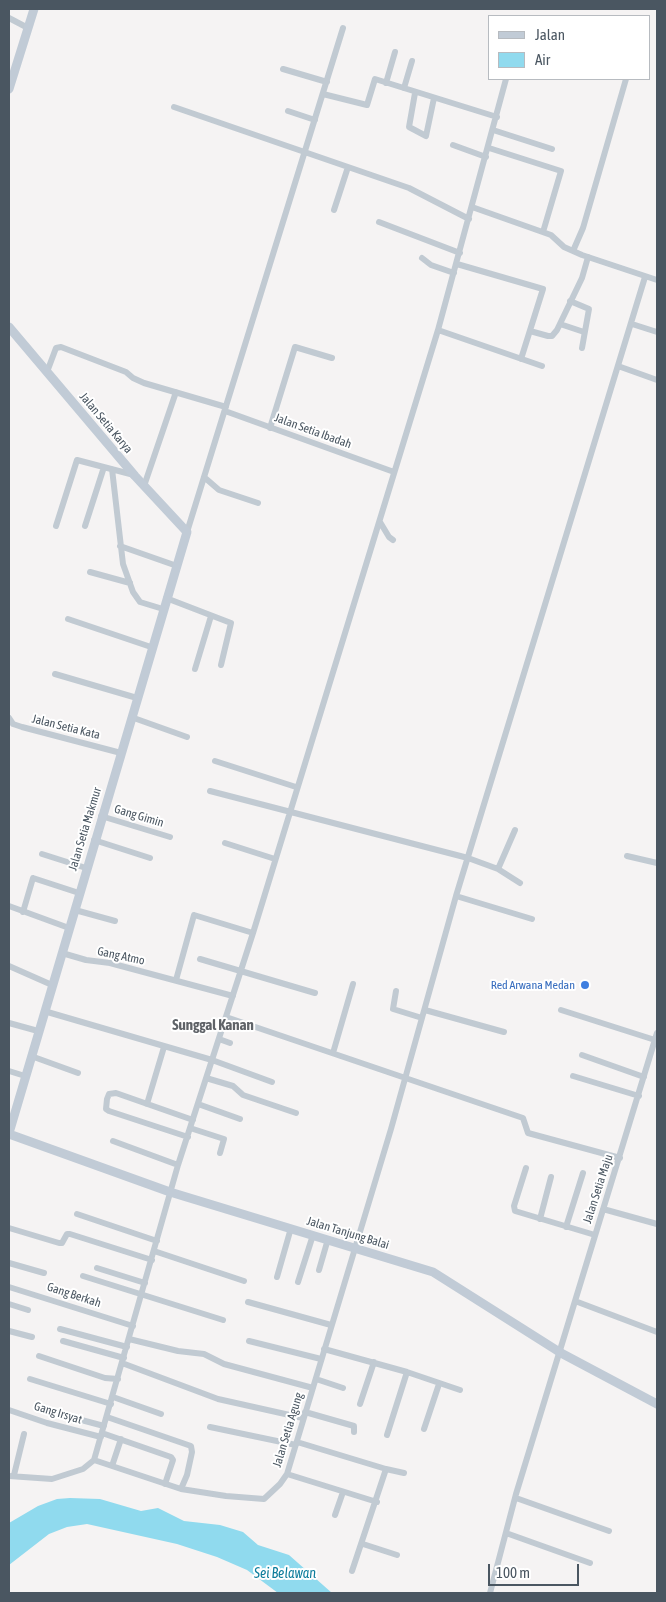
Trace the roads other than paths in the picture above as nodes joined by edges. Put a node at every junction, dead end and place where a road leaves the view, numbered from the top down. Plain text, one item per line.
1 (34, 9) edge
2 (9, 18) edge
3 (28, 28) junction
4 (342, 28) dead end
5 (395, 52) dead end
6 (412, 61) dead end
7 (283, 69) dead end
8 (506, 80) edge
9 (626, 80) edge
10 (327, 82) junction
11 (10, 83) edge
12 (386, 83) junction
13 (404, 88) junction
14 (415, 92) junction
15 (323, 94) junction
16 (434, 98) junction
17 (174, 107) dead end
18 (288, 112) dead end
19 (497, 117) junction
20 (315, 120) junction
21 (493, 130) junction
22 (453, 145) dead end
23 (489, 148) junction
24 (552, 149) dead end
25 (305, 153) junction
26 (486, 157) junction
27 (348, 167) junction
28 (472, 207) junction
29 (334, 210) dead end
30 (469, 219) junction
31 (379, 222) dead end
32 (543, 232) junction
33 (574, 251) junction
34 (460, 253) junction
35 (588, 257) junction
36 (422, 258) dead end
37 (457, 264) junction
38 (454, 273) junction
39 (645, 276) junction
40 (657, 280) edge
41 (570, 301) junction
42 (560, 324) junction
43 (632, 324) junction
44 (9, 327) edge
45 (438, 330) junction
46 (530, 331) junction
47 (584, 332) junction
48 (657, 332) edge
49 (582, 348) dead end
50 (332, 358) dead end
51 (521, 359) junction
52 (542, 366) dead end
53 (618, 366) junction
54 (47, 372) junction
55 (657, 380) edge
56 (176, 392) junction
57 (226, 409) junction
58 (270, 428) junction
59 (104, 467) junction
60 (112, 469) junction
61 (394, 472) junction
62 (135, 476) junction
63 (204, 477) junction
64 (144, 486) junction
65 (258, 503) dead end
66 (380, 522) junction
67 (56, 526) dead end
68 (84, 526) dead end
69 (187, 532) junction
70 (393, 540) dead end
71 (120, 546) junction
72 (177, 566) junction
73 (90, 572) dead end
74 (130, 583) junction
75 (166, 598) junction
76 (163, 609) junction
77 (211, 616) junction
78 (68, 619) dead end
79 (151, 647) junction
80 (221, 665) dead end
81 (195, 669) dead end
82 (55, 674) dead end
83 (137, 698) junction
84 (131, 717) junction
85 (9, 718) edge
86 (11, 726) edge
87 (187, 737) dead end
88 (121, 752) junction
89 (215, 761) dead end
90 (296, 787) junction
91 (210, 791) dead end
92 (289, 812) junction
93 (101, 816) junction
94 (515, 830) dead end
95 (170, 837) dead end
96 (94, 840) junction
97 (225, 843) dead end
98 (42, 854) dead end
99 (627, 856) dead end
100 (150, 858) dead end
101 (468, 858) junction
102 (275, 859) junction
103 (657, 863) edge
104 (86, 868) junction
105 (498, 869) junction
106 (520, 883) dead end
107 (79, 893) junction
108 (456, 896) junction
109 (9, 906) edge
110 (75, 910) junction
111 (22, 912) junction
112 (532, 919) dead end
113 (115, 921) dead end
114 (69, 928) junction
115 (252, 933) junction
116 (62, 953) junction
117 (200, 959) dead end
118 (9, 966) edge
119 (240, 971) junction
120 (176, 980) junction
121 (353, 984) dead end
122 (52, 985) junction
123 (396, 991) dead end
124 (315, 994) dead end
125 (233, 996) junction
126 (425, 1010) junction
127 (560, 1010) dead end
128 (44, 1011) junction
129 (226, 1017) junction
130 (422, 1018) junction
131 (9, 1023) edge
132 (38, 1031) junction
133 (504, 1032) dead end
134 (656, 1037) edge
135 (219, 1039) junction
136 (230, 1042) dead end
137 (164, 1047) junction
138 (333, 1053) junction
139 (32, 1056) junction
140 (582, 1056) dead end
141 (212, 1060) junction
142 (9, 1071) edge
143 (78, 1073) dead end
144 (25, 1076) junction
145 (573, 1076) dead end
146 (644, 1077) junction
147 (206, 1078) junction
148 (404, 1078) junction
149 (272, 1082) dead end
150 (639, 1096) junction
151 (147, 1104) junction
152 (198, 1104) junction
153 (296, 1113) dead end
154 (240, 1119) dead end
155 (193, 1120) junction
156 (190, 1128) junction
157 (9, 1130) edge
158 (188, 1137) junction
159 (113, 1142) dead end
160 (220, 1153) dead end
161 (620, 1158) junction
162 (178, 1165) junction
163 (526, 1168) dead end
164 (582, 1173) dead end
165 (551, 1177) dead end
166 (170, 1192) junction
167 (603, 1209) junction
168 (77, 1214) dead end
169 (540, 1220) junction
170 (657, 1224) edge
171 (566, 1227) junction
172 (9, 1228) edge
173 (291, 1228) junction
174 (313, 1235) junction
175 (595, 1235) junction
176 (328, 1240) junction
177 (157, 1241) junction
178 (354, 1248) junction
179 (154, 1251) junction
180 (152, 1260) junction
181 (9, 1263) edge
182 (97, 1268) dead end
183 (319, 1270) dead end
184 (44, 1273) dead end
185 (83, 1276) dead end
186 (277, 1278) dead end
187 (244, 1281) dead end
188 (298, 1282) dead end
189 (145, 1283) junction
190 (9, 1287) edge
191 (142, 1294) junction
192 (575, 1301) junction
193 (248, 1302) dead end
194 (9, 1304) edge
195 (28, 1310) dead end
196 (223, 1320) dead end
197 (331, 1325) junction
198 (132, 1326) junction
199 (60, 1329) dead end
200 (9, 1331) edge
201 (657, 1332) edge
202 (32, 1337) dead end
203 (129, 1339) junction
204 (63, 1341) dead end
205 (249, 1341) dead end
206 (126, 1347) junction
207 (324, 1349) junction
208 (561, 1353) junction
209 (39, 1356) dead end
210 (123, 1360) junction
211 (321, 1360) junction
212 (374, 1362) junction
213 (407, 1372) junction
214 (30, 1379) dead end
215 (118, 1379) junction
216 (316, 1379) junction
217 (439, 1384) junction
218 (313, 1388) junction
219 (342, 1388) dead end
220 (460, 1390) dead end
221 (113, 1397) junction
222 (656, 1400) edge
223 (111, 1404) junction
224 (360, 1404) dead end
225 (9, 1410) edge
226 (161, 1414) dead end
227 (304, 1415) junction
228 (70, 1417) dead end
229 (107, 1417) junction
230 (210, 1427) dead end
231 (424, 1429) dead end
232 (103, 1432) junction
233 (354, 1432) dead end
234 (24, 1434) dead end
235 (387, 1435) dead end
236 (121, 1439) junction
237 (297, 1444) junction
238 (94, 1460) junction
239 (112, 1466) junction
240 (386, 1469) junction
241 (404, 1473) dead end
242 (287, 1474) junction
243 (11, 1475) edge
244 (165, 1484) junction
245 (181, 1490) junction
246 (342, 1492) junction
247 (516, 1498) junction
248 (376, 1502) junction
249 (335, 1515) dead end
250 (609, 1531) dead end
251 (506, 1533) junction
252 (363, 1544) junction
253 (398, 1555) dead end
254 (590, 1563) dead end
255 (352, 1571) dead end
256 (493, 1592) edge

1 - 3 main road
2 - 3 street
3 - 11 main road
4 - 10 street
5 - 12 street
6 - 13 street
7 - 10 street
8 - 19 street
9 - 33 street
10 - 15 street
12 - 13 street
12 - 15 street
13 - 14 street
14 - 16 street
14 - 16 street
15 - 20 street
16 - 19 street
17 - 25 street
18 - 20 street
19 - 21 street
20 - 25 street
21 - 23 street
21 - 24 street
22 - 26 street
23 - 26 street
23 - 32 street
25 - 27 street
25 - 57 street
26 - 28 street
27 - 29 street
27 - 30 street
28 - 30 street
28 - 32 street
30 - 34 street
31 - 34 street
32 - 33 street
33 - 35 street
34 - 37 street
35 - 39 street
35 - 41 street
36 - 38 street
37 - 38 street
37 - 46 street
38 - 45 street
39 - 40 street
39 - 43 street, Jalan Setia Agung
41 - 42 street
41 - 47 street
42 - 46 street
42 - 47 street
43 - 48 street
43 - 53 street, Jalan Setia Agung
44 - 54 main road, Jalan Setia Karya
45 - 51 street
45 - 61 street
46 - 51 street
47 - 49 street
50 - 58 street
51 - 52 street
53 - 55 street
53 - 101 street, Jalan Setia Agung
54 - 56 street, Jalan Setia Ibadah
54 - 62 main road, Jalan Setia Karya
56 - 57 street, Jalan Setia Ibadah
56 - 64 street
57 - 58 street, Jalan Setia Ibadah
57 - 63 street
58 - 61 street, Jalan Setia Ibadah
59 - 60 street
59 - 67 street
59 - 68 street
60 - 62 street
60 - 71 street
61 - 66 street
62 - 64 main road, Jalan Setia Karya
63 - 65 street
63 - 69 street
64 - 69 main road, Jalan Setia Karya
66 - 70 street
66 - 90 street
69 - 72 main road, Jalan Setia Makmur
71 - 72 street
71 - 74 street
72 - 75 main road, Jalan Setia Makmur
73 - 74 street
74 - 76 street
75 - 76 main road, Jalan Setia Makmur
75 - 77 street
76 - 79 main road, Jalan Setia Makmur
77 - 80 street
77 - 81 street
78 - 79 street
79 - 83 main road, Jalan Setia Makmur
82 - 83 street
83 - 84 main road, Jalan Setia Makmur
84 - 87 street
84 - 88 main road, Jalan Setia Makmur
85 - 86 street, Jalan Setia Kata
86 - 88 street, Jalan Setia Kata
88 - 93 main road, Jalan Setia Makmur
89 - 90 street
90 - 92 street
91 - 92 street
92 - 101 street
92 - 102 street
93 - 95 street, Gang Gimin
93 - 96 main road, Jalan Setia Makmur
94 - 105 street
96 - 100 street
96 - 104 main road, Jalan Setia Makmur
97 - 102 street
98 - 104 street
99 - 103 street
101 - 105 street
101 - 108 street, Jalan Setia Agung
102 - 115 street
104 - 107 main road, Jalan Setia Makmur
105 - 106 street
107 - 110 main road, Jalan Setia Makmur
107 - 111 street
108 - 112 street
108 - 126 street, Jalan Setia Agung
109 - 111 street
110 - 113 street
110 - 114 main road, Jalan Setia Makmur
111 - 114 street
114 - 116 main road, Jalan Setia Makmur
115 - 119 street
115 - 120 street
116 - 120 street, Gang Atmo
116 - 122 main road, Jalan Setia Makmur
117 - 119 street
118 - 122 street
119 - 124 street
119 - 125 street
120 - 125 street, Gang Atmo
121 - 138 street
122 - 128 main road, Jalan Setia Makmur
123 - 130 street
125 - 129 street
126 - 130 street, Jalan Setia Agung
126 - 133 street
127 - 134 street
128 - 132 main road, Jalan Setia Makmur
128 - 137 street
129 - 135 street
129 - 138 street
130 - 148 street, Jalan Setia Agung
131 - 132 street
132 - 139 main road, Jalan Setia Makmur
134 - 146 street, Jalan Setia Maju
135 - 136 street
135 - 141 street
137 - 141 street
137 - 151 street
138 - 148 street
139 - 143 street
139 - 144 main road, Jalan Setia Makmur
140 - 146 street
141 - 147 street
141 - 149 street
142 - 144 street
144 - 157 main road, Jalan Setia Makmur
145 - 150 street
146 - 150 street, Jalan Setia Maju
147 - 152 street
147 - 153 street
148 - 161 street
148 - 178 street, Jalan Setia Agung
150 - 161 street, Jalan Setia Maju
151 - 155 street
151 - 158 street
152 - 154 street
152 - 155 street
155 - 156 street
156 - 158 street
156 - 160 street
157 - 166 main road, Jalan Tanjung Balai
158 - 162 street
159 - 162 street
161 - 167 street, Jalan Setia Maju
162 - 166 street
163 - 169 street
164 - 171 street
165 - 169 street
166 - 173 main road, Jalan Tanjung Balai
166 - 177 street
167 - 170 street
167 - 175 street, Jalan Setia Maju
168 - 177 street
169 - 171 street
171 - 175 street
172 - 180 street
173 - 174 main road, Jalan Tanjung Balai
173 - 186 street
174 - 176 main road, Jalan Tanjung Balai
174 - 188 street
175 - 192 street, Jalan Setia Maju
176 - 178 main road, Jalan Tanjung Balai
176 - 183 street
177 - 179 street
178 - 197 street, Jalan Setia Agung
178 - 208 main road, Jalan Tanjung Balai
179 - 180 street
179 - 187 street
180 - 189 street
181 - 184 street
182 - 189 street
185 - 191 street
189 - 191 street
190 - 198 street, Gang Berkah
191 - 196 street
191 - 198 street
192 - 201 street
192 - 208 street, Jalan Setia Maju
193 - 197 street
194 - 195 street
197 - 207 street, Jalan Setia Agung
198 - 203 street
199 - 206 street
200 - 202 street
203 - 206 street
203 - 218 street
204 - 210 street
205 - 211 street
206 - 210 street
207 - 211 street, Jalan Setia Agung
207 - 212 street
208 - 222 main road, Jalan Tanjung Balai
208 - 247 street, Jalan Setia Maju
209 - 215 street
210 - 215 street
210 - 227 street
211 - 216 street, Jalan Setia Agung
212 - 213 street
212 - 224 street
213 - 217 street
213 - 235 street
214 - 223 street
215 - 221 street
216 - 218 street, Jalan Setia Agung
216 - 219 street
217 - 220 street
217 - 231 street
218 - 227 street, Jalan Setia Agung
221 - 223 street
221 - 226 street
223 - 229 street
225 - 232 street, Gang Irsyat
227 - 233 street
227 - 237 street, Jalan Setia Agung
228 - 232 street
229 - 232 street
229 - 245 street
230 - 237 street
232 - 236 street
232 - 238 street
234 - 243 street
236 - 239 street
236 - 244 street
237 - 240 street
237 - 242 street, Jalan Setia Agung
238 - 239 street, Jalan Setia Agung
238 - 243 street
239 - 244 street, Jalan Setia Agung
240 - 241 street
240 - 248 street
242 - 245 street, Jalan Setia Agung
242 - 246 street
244 - 245 street, Jalan Setia Agung
246 - 248 street
246 - 249 street
247 - 250 street
247 - 251 street, Jalan Setia Maju
248 - 252 street
251 - 254 street
251 - 256 street, Jalan Setia Maju
252 - 253 street
252 - 255 street

